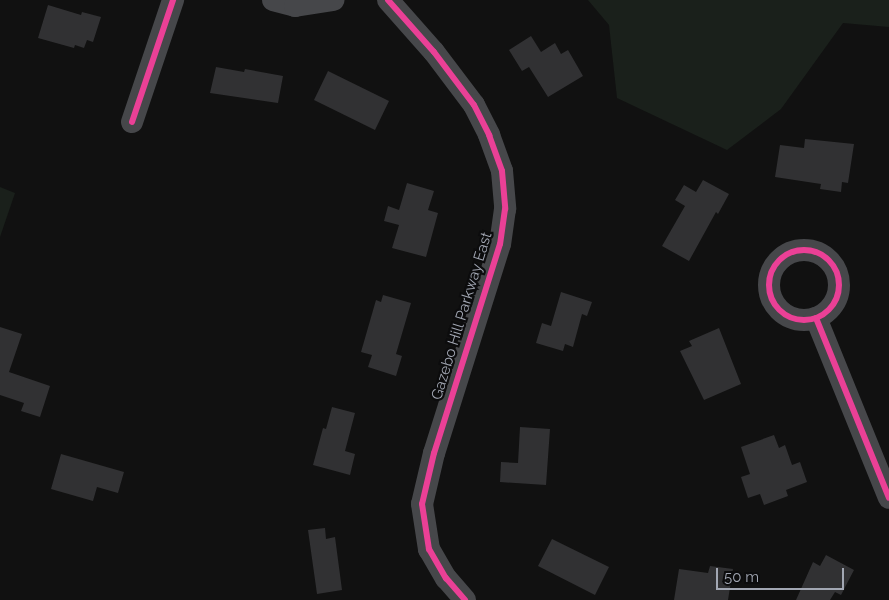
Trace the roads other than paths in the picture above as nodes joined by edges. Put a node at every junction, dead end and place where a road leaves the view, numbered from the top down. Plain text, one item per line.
1 (173, 0) edge
2 (273, 0) edge
3 (334, 0) edge
4 (388, 0) edge
5 (132, 122) dead end
6 (816, 318) dead end
7 (889, 498) edge
8 (465, 600) edge

1 - 5 street
2 - 3 street
4 - 8 street, Gazebo Hill Parkway East
6 - 7 street

